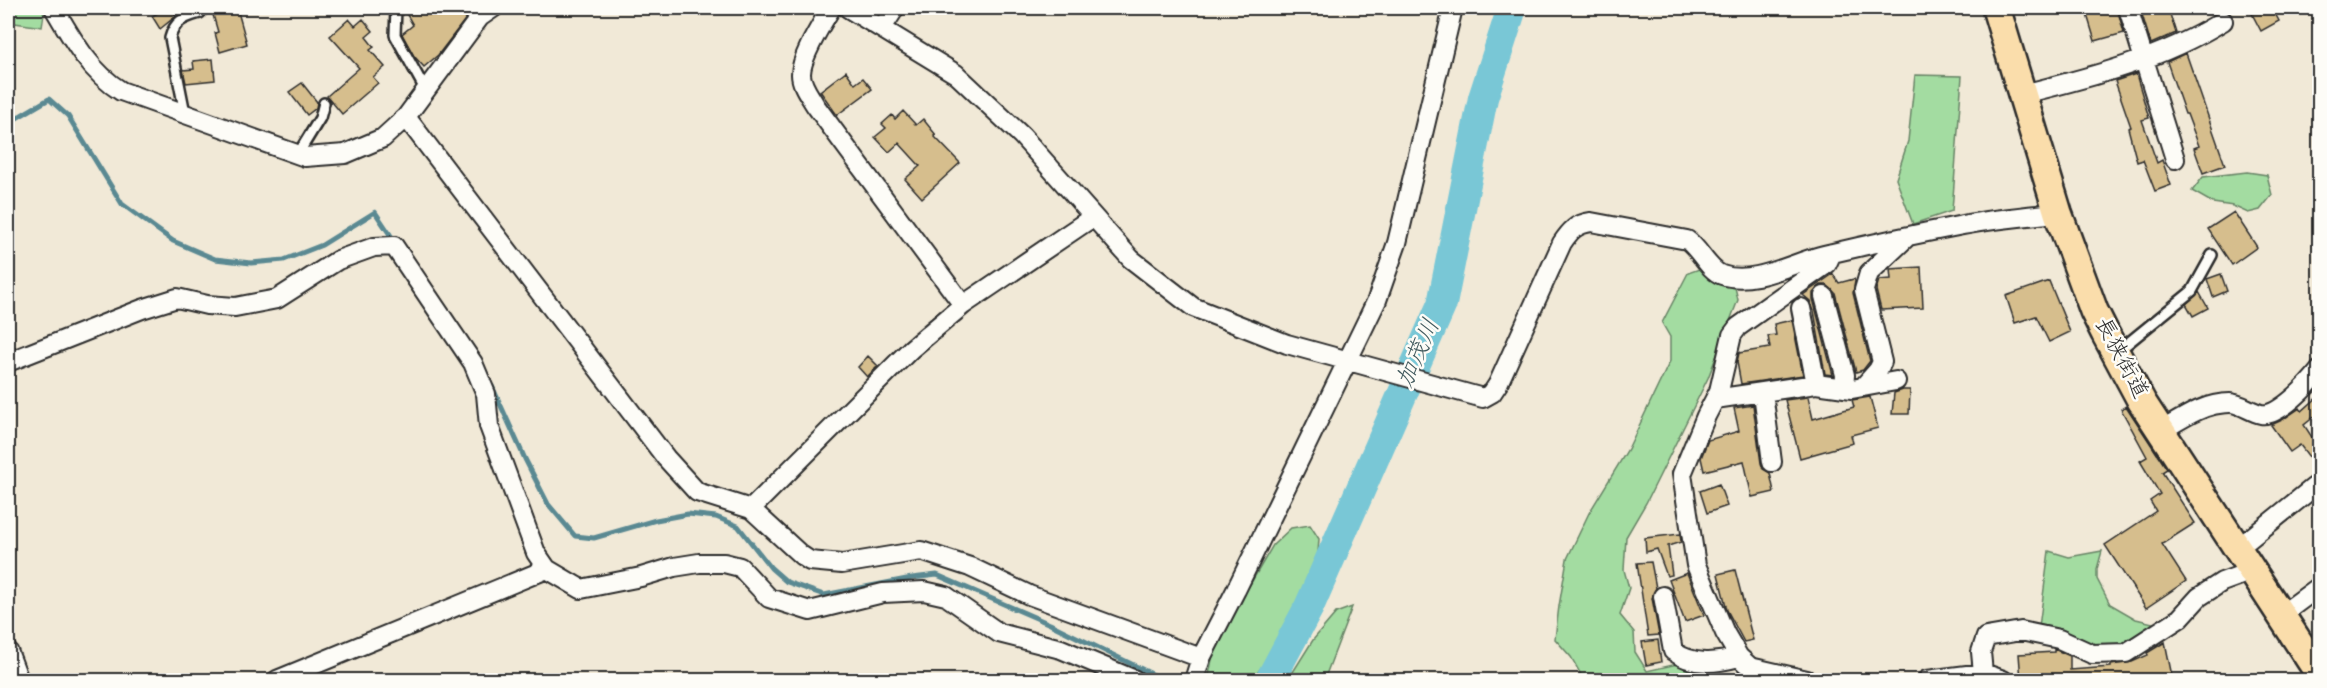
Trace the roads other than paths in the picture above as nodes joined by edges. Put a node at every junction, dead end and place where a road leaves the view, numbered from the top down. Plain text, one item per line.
1 (54, 8) edge
2 (396, 8) edge
3 (493, 8) edge
4 (831, 8) edge
5 (848, 8) edge
6 (895, 8) edge
7 (1453, 8) edge
8 (1996, 8) edge
9 (2128, 8) edge
10 (200, 13) dead end
11 (2223, 21) dead end
12 (882, 28) junction
13 (2143, 59) junction
14 (426, 91) junction
15 (2023, 94) junction
16 (324, 103) dead end
17 (185, 113) junction
18 (406, 117) junction
19 (298, 154) junction
20 (2175, 159) dead end
21 (2058, 213) junction
22 (1093, 217) junction
23 (1908, 236) junction
24 (1832, 253) junction
25 (2212, 255) dead end
26 (1824, 296) dead end
27 (963, 305) junction
28 (1801, 308) dead end
29 (2115, 353) junction
30 (1348, 360) junction
31 (8, 362) edge
32 (2319, 370) edge
33 (1896, 381) dead end
34 (1816, 384) junction
35 (1863, 387) junction
36 (1844, 388) junction
37 (1763, 393) junction
38 (1714, 399) junction
39 (2161, 431) junction
40 (1772, 462) dead end
41 (2314, 487) dead end
42 (751, 509) junction
43 (2237, 549) junction
44 (548, 569) junction
45 (2252, 572) junction
46 (2319, 586) edge
47 (1664, 596) dead end
48 (2281, 615) junction
49 (8, 651) edge
50 (1739, 657) junction
51 (1201, 658) junction
52 (1983, 673) junction
53 (2319, 675) edge
54 (1194, 680) edge
55 (19, 681) edge
56 (278, 681) edge
57 (1135, 681) edge
58 (1807, 681) edge
59 (1927, 681) edge
60 (2003, 681) edge

1 - 17 street
2 - 14 lane
3 - 14 street
4 - 27 street
5 - 12 street
6 - 12 street
7 - 30 street
8 - 15 main road, 長狭街道
9 - 13 street
10 - 17 lane
11 - 13 street
12 - 22 street
13 - 15 street
13 - 20 street
14 - 18 street
15 - 21 main road, 長狭街道
16 - 19 lane
17 - 19 street
18 - 19 street
18 - 42 street
21 - 23 street
21 - 29 main road, 長狭街道
22 - 27 street
22 - 30 street
23 - 24 street
23 - 35 street
24 - 30 street
24 - 38 street
25 - 29 lane
26 - 36 street
27 - 42 street
28 - 34 street
29 - 39 main road, 長狭街道
30 - 51 street
31 - 44 street
32 - 39 street
33 - 35 street
34 - 36 street
34 - 37 street
35 - 36 street
37 - 38 street
37 - 40 street
38 - 50 street
39 - 43 main road, 長狭街道
41 - 43 street
42 - 51 street
43 - 45 main road, 長狭街道
44 - 56 street
44 - 57 street
45 - 48 main road, 長狭街道
45 - 52 street
46 - 48 street
47 - 50 street
48 - 53 main road, 長狭街道
49 - 55 street
50 - 58 street
51 - 54 street
52 - 59 street
52 - 60 street

